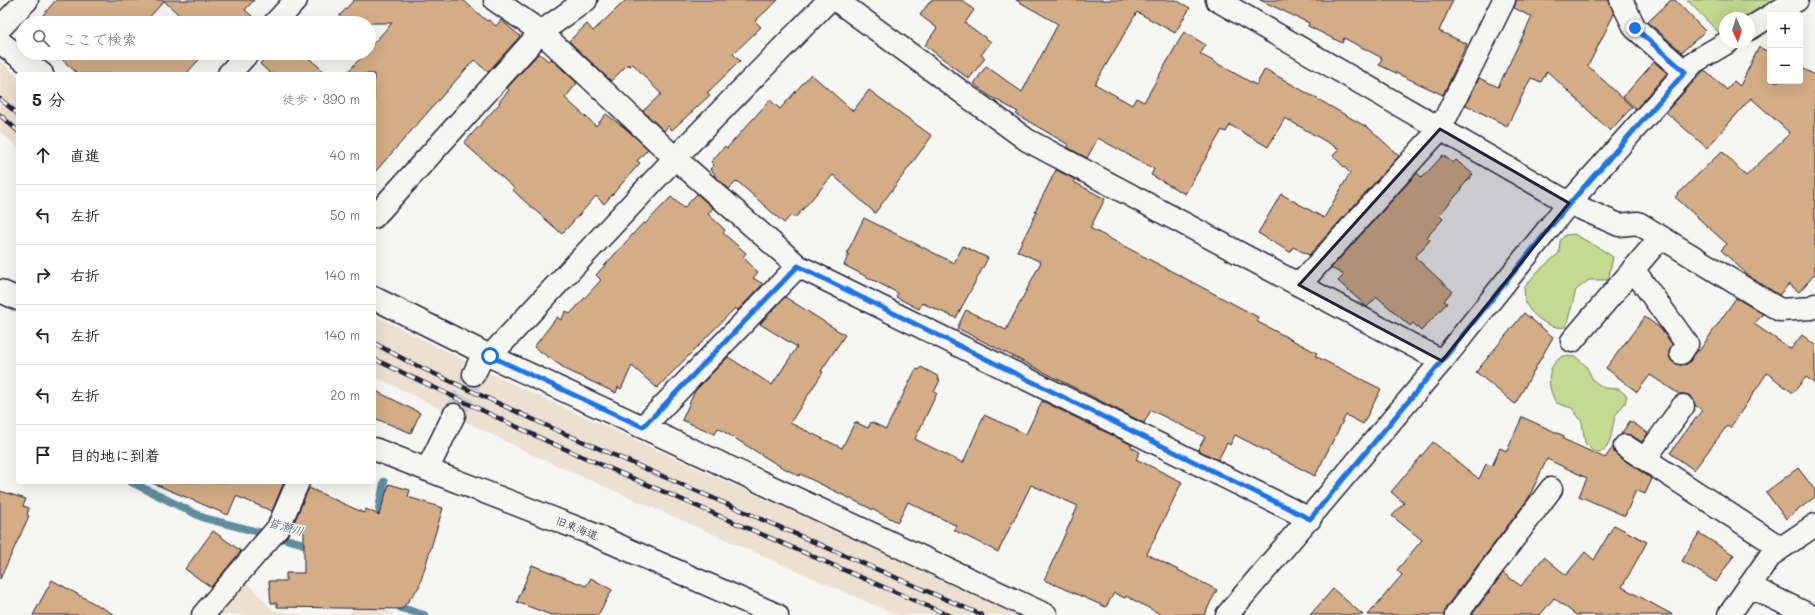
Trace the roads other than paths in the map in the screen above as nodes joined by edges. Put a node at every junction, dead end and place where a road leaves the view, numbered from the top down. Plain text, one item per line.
1 (27, 0) edge
2 (296, 0) edge
3 (495, 0) edge
4 (586, 0) edge
5 (829, 0) edge
6 (836, 0) edge
7 (1217, 0) edge
8 (1504, 0) edge
9 (1621, 0) edge
10 (1797, 0) edge
11 (1778, 12) edge
12 (281, 16) edge
13 (1767, 18) edge
14 (1755, 25) edge
15 (0, 28) edge
16 (541, 32) junction
17 (0, 42) edge
18 (1719, 47) edge
19 (16, 54) edge
20 (24, 60) edge
21 (242, 60) edge
22 (39, 72) edge
23 (231, 72) edge
24 (1685, 72) junction
25 (1440, 129) junction
26 (675, 158) junction
27 (1570, 203) junction
28 (376, 215) edge
29 (1661, 237) junction
30 (798, 266) junction
31 (1633, 269) junction
32 (1299, 285) junction
33 (0, 291) edge
34 (16, 298) edge
35 (376, 299) edge
36 (1815, 305) edge
37 (1572, 341) dead end
38 (1681, 354) dead end
39 (487, 355) junction
40 (1442, 361) junction
41 (474, 374) tunnel mouth
42 (1683, 406) dead end
43 (454, 415) tunnel mouth
44 (643, 427) junction
45 (1625, 446) dead end
46 (376, 450) edge
47 (1645, 459) junction
48 (427, 470) junction
49 (297, 484) edge
50 (1551, 489) dead end
51 (1310, 519) junction
52 (1815, 525) edge
53 (1781, 548) junction
54 (1749, 586) junction
55 (203, 615) edge
56 (777, 615) edge
57 (1046, 615) edge
58 (1227, 615) edge
59 (1456, 615) edge
60 (1728, 615) edge
61 (1809, 615) edge

1 - 15 street
2 - 12 street
3 - 16 street
4 - 16 street
5 - 26 street
6 - 32 street
7 - 25 street
8 - 25 street
9 - 24 street
10 - 11 street
13 - 14 street
16 - 26 street
16 - 28 street
17 - 19 street
18 - 24 street
20 - 22 street
21 - 23 street
24 - 27 street
25 - 27 street
25 - 32 street
26 - 30 street
26 - 39 street
27 - 29 street
27 - 40 street
29 - 31 street
29 - 36 street
30 - 44 street
30 - 51 street
31 - 37 street
31 - 38 street
32 - 40 street
33 - 34 street
35 - 39 street
39 - 41 street
39 - 44 street
40 - 51 street
42 - 47 street
43 - 48 street
44 - 57 street
45 - 47 street
46 - 48 street, 旧東海道
47 - 53 street
48 - 56 street, 旧東海道
49 - 55 street
50 - 59 street
51 - 58 street
52 - 53 street
53 - 54 street
54 - 60 street
54 - 61 street

